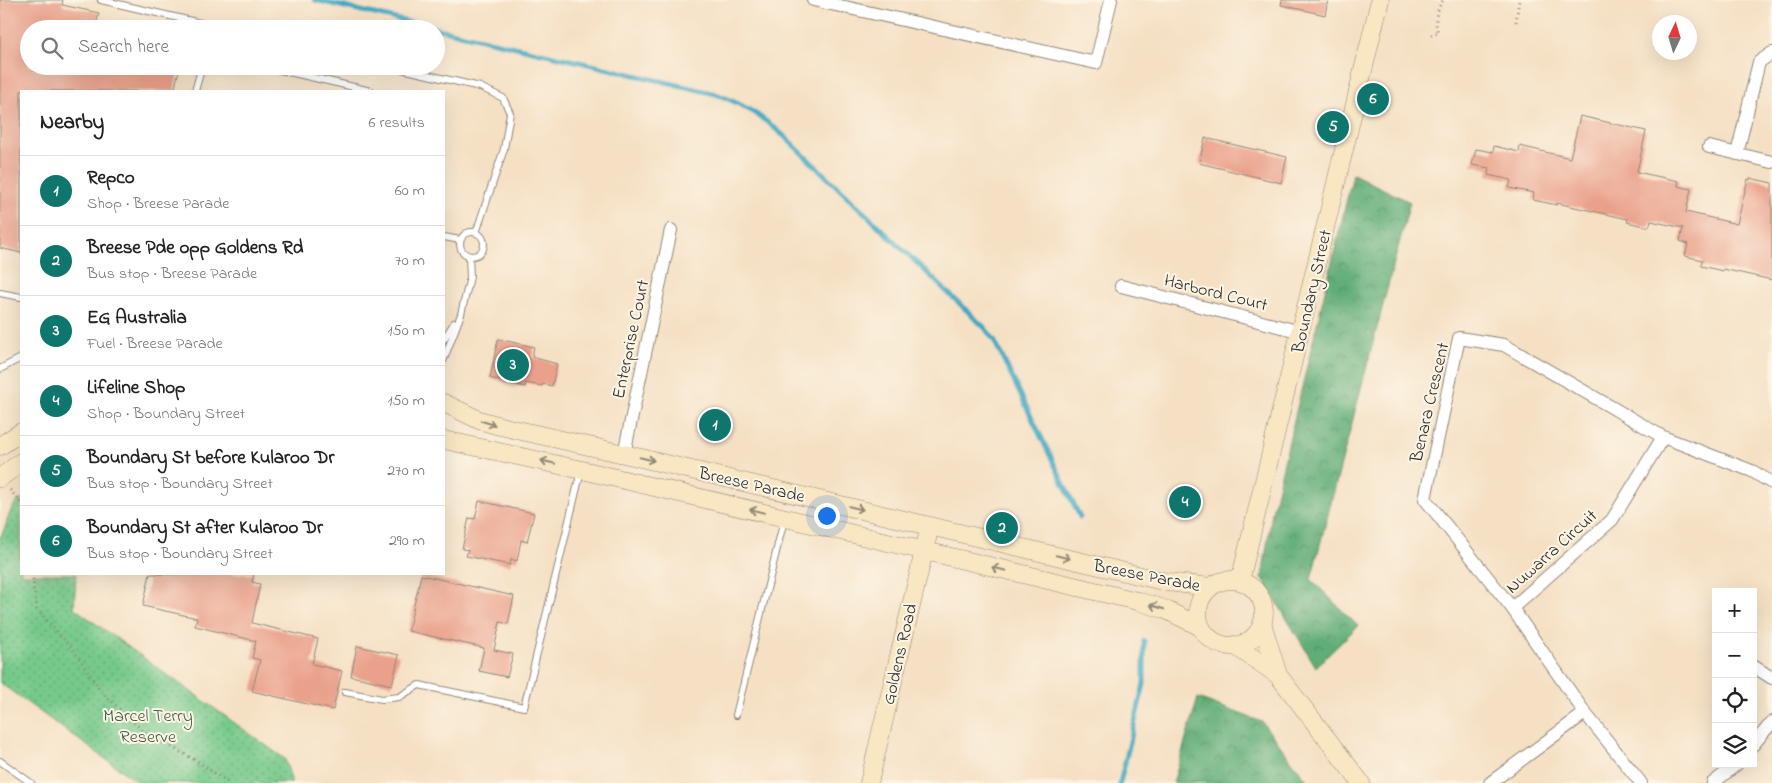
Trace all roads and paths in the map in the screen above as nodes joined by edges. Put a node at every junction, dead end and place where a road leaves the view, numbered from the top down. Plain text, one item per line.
1 (101, 0) edge
2 (814, 0) edge
3 (1111, 0) edge
4 (1380, 0) edge
5 (1443, 0) edge
6 (1519, 0) edge
7 (187, 20) edge
8 (1516, 22) dead end
9 (1431, 35) dead end
10 (1772, 53) edge
11 (199, 75) edge
12 (302, 75) edge
13 (428, 75) edge
14 (195, 90) edge
15 (367, 90) edge
16 (1709, 147) dead end
17 (1737, 154) junction
18 (1772, 162) edge
19 (671, 230) dead end
20 (476, 233) junction
21 (445, 237) edge
22 (460, 240) junction
23 (469, 256) junction
24 (1121, 286) dead end
25 (0, 293) edge
26 (20, 298) edge
27 (461, 314) junction
28 (1301, 332) junction
29 (445, 338) edge
30 (445, 356) edge
31 (20, 359) edge
32 (0, 369) edge
33 (445, 403) edge
34 (20, 433) edge
35 (1663, 437) junction
36 (445, 440) edge
37 (0, 446) edge
38 (624, 454) junction
39 (20, 463) edge
40 (582, 470) junction
41 (0, 478) edge
42 (1772, 483) edge
43 (784, 518) junction
44 (930, 526) junction
45 (924, 551) junction
46 (32, 575) edge
47 (1240, 581) junction
48 (1210, 587) junction
49 (1512, 608) junction
50 (1262, 622) junction
51 (1201, 627) junction
52 (1234, 646) junction
53 (1757, 669) edge
54 (1278, 675) junction
55 (1772, 678) edge
56 (345, 692) dead end
57 (1585, 713) junction
58 (736, 716) dead end
59 (1772, 722) edge
60 (1757, 740) edge
61 (0, 761) edge
62 (1732, 768) edge
63 (31, 783) edge
64 (229, 783) edge
65 (869, 783) edge
66 (1360, 783) edge
67 (1490, 783) edge
68 (1641, 783) edge
69 (1713, 783) edge

1 - 7 lane
2 - 3 street
4 - 28 main road, Boundary Street
5 - 9 path
6 - 8 path
10 - 17 street
11 - 14 lane
12 - 15 lane
13 - 20 lane
16 - 17 street
17 - 18 street
19 - 38 street, Enterprise Court
20 - 22 lane
20 - 23 lane
21 - 22 lane
22 - 23 lane
23 - 27 lane
24 - 28 street, Harbord Court
25 - 26 lane
27 - 29 lane
27 - 30 lane
28 - 47 main road, Boundary Street
31 - 32 lane
33 -> 38 main road, Breese Parade
34 - 37 main road
35 - 42 street
35 - 49 street, Nuwarra Circuit
35 - 49 street, Benara Crescent
40 -> 36 main road, Breese Parade
38 -> 44 main road, Breese Parade
39 - 41 main road
43 -> 40 main road, Breese Parade
40 - 56 lane
43 - 45 main road, Breese Parade
43 - 58 lane
44 - 45 main road, Goldens Road
44 -> 48 main road, Breese Parade
51 -> 45 main road, Breese Parade
45 - 65 main road, Goldens Road
46 - 64 path
47 - 48 main road
47 - 50 main road
48 - 51 main road
49 - 57 street, Nuwarra Circuit
50 - 52 main road
50 - 54 main road
51 - 52 main road
52 - 54 main road
53 - 55 street
54 - 66 main road
57 - 67 street
57 - 68 street, Nuwarra Circuit
59 - 60 street
61 - 63 lane
62 - 69 street

